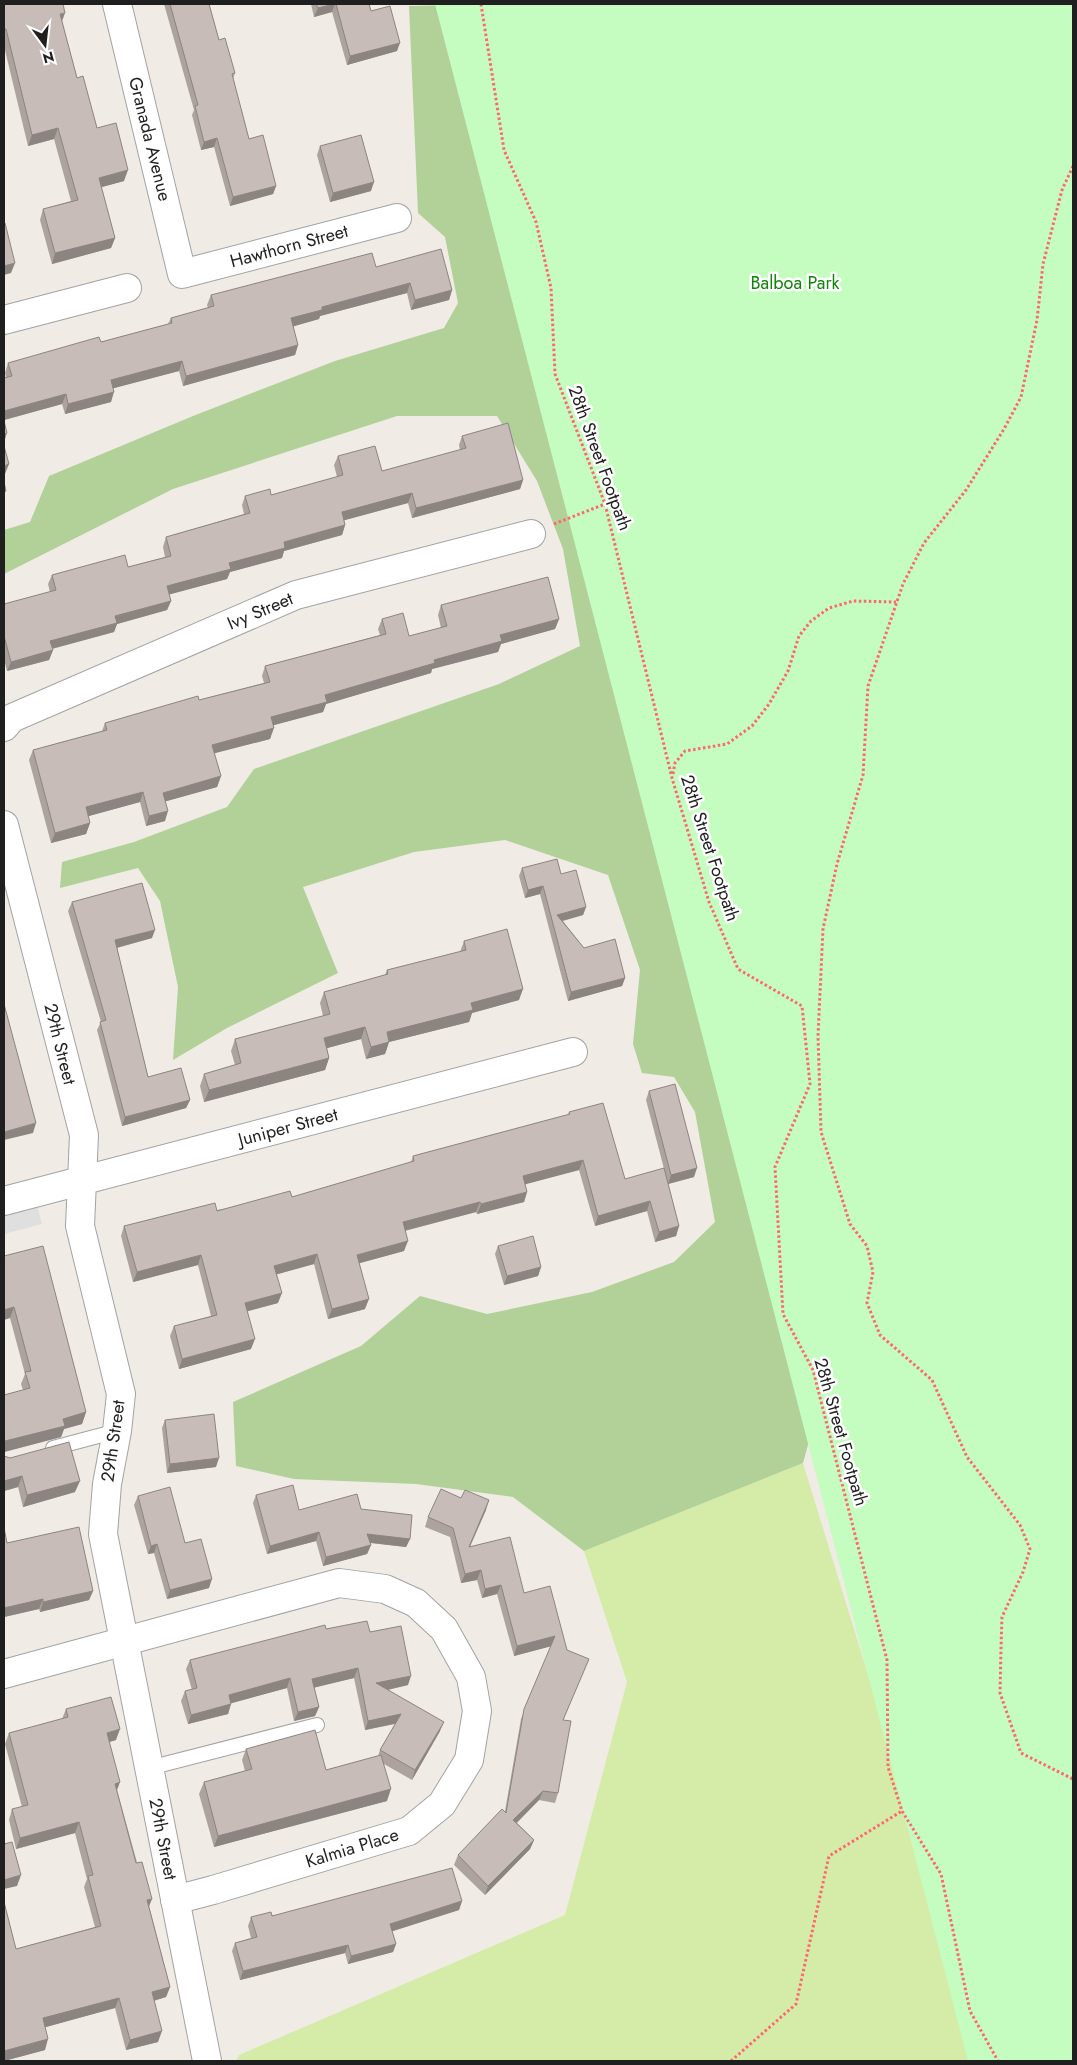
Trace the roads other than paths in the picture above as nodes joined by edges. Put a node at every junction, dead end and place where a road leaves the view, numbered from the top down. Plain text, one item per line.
1 (117, 4) edge
2 (396, 218) dead end
3 (182, 274) joint
4 (127, 288) dead end
5 (4, 320) edge
6 (531, 534) road end
7 (4, 727) edge
8 (4, 825) edge
9 (573, 1052) dead end
10 (82, 1181) junction
11 (4, 1201) edge
12 (117, 1431) junction
13 (42, 1451) edge
14 (124, 1641) junction
15 (4, 1674) edge
16 (317, 1725) dead end
17 (149, 1768) junction
18 (175, 1900) junction
19 (207, 2061) edge

1 - 3 street, Granada Avenue
2 - 3 street, Hawthorn Street
4 - 5 street
6 - 7 street, Ivy Street
8 - 10 street, 29th Street
9 - 10 street, Juniper Street
10 - 11 street, Juniper Street
10 - 12 street, 29th Street
12 - 13 lane
12 - 14 street, 29th Street
14 - 15 street, Kalmia Place
14 - 17 street, 29th Street
14 - 18 street, Kalmia Place
16 - 17 lane
17 - 18 street, 29th Street
18 - 19 street, 29th Street

